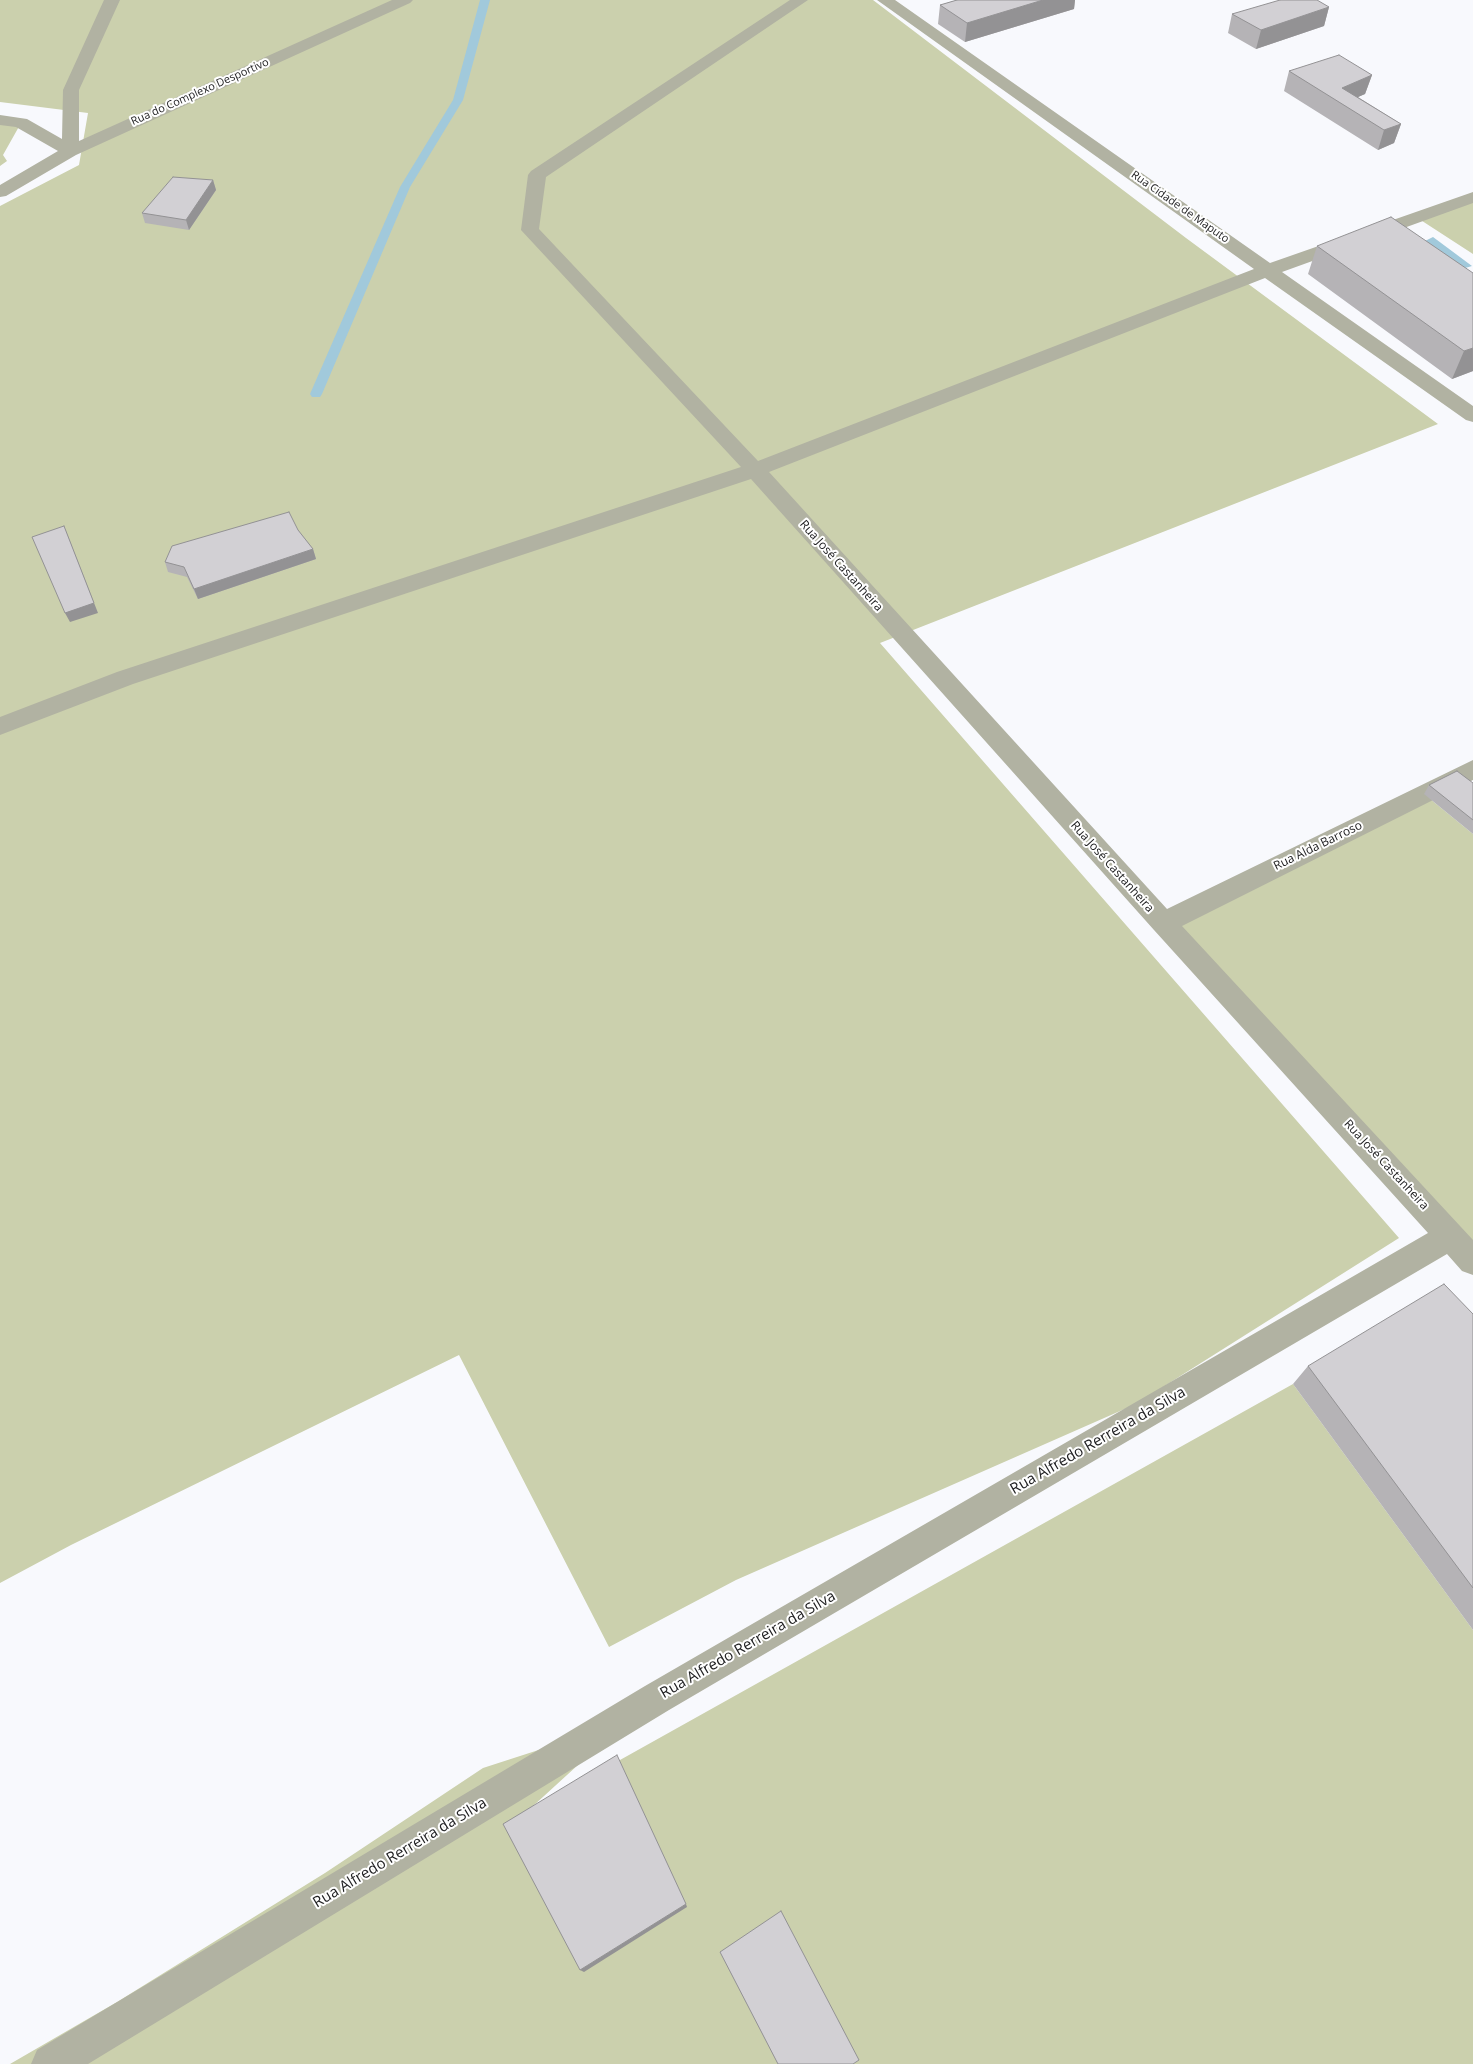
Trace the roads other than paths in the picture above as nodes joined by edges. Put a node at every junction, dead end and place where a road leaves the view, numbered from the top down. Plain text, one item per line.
1 (112, 0) edge
2 (405, 0) edge
3 (800, 0) edge
4 (885, 0) edge
5 (0, 120) edge
6 (70, 151) junction
7 (0, 192) edge
8 (1473, 197) edge
9 (1269, 270) junction
10 (1473, 416) edge
11 (755, 470) junction
12 (0, 726) edge
13 (1473, 769) edge
14 (1163, 923) junction
15 (1450, 1236) junction
16 (1473, 1261) edge
17 (51, 2064) edge

1 - 6 street
2 - 6 street, Rua do Complexo Desportivo
3 - 11 street, Rua José Castanheira
4 - 9 street, Rua Cidade de Maputo
5 - 6 street
6 - 7 street, Rua do Complexo Desportivo
8 - 9 street
9 - 10 street, Rua Cidade de Maputo
9 - 11 street
11 - 12 street
11 - 14 street, Rua José Castanheira
13 - 14 street, Rua Alda Barroso
14 - 15 street, Rua José Castanheira
15 - 16 street, Rua José Castanheira
15 - 17 street, Rua Alfredo Rerreira da Silva

